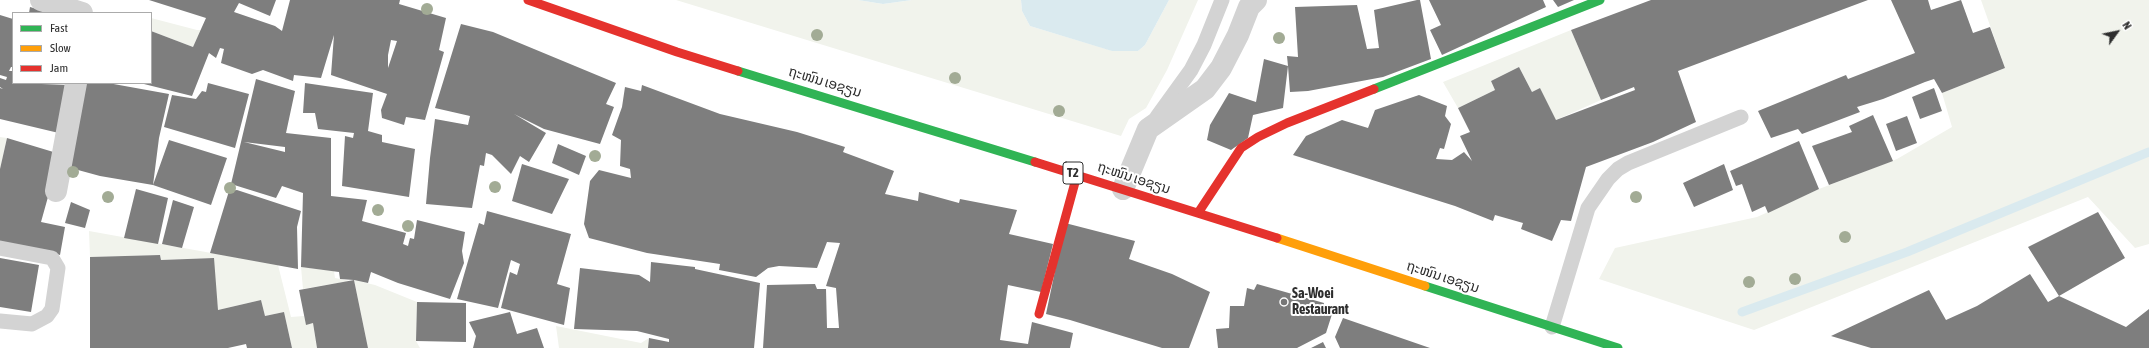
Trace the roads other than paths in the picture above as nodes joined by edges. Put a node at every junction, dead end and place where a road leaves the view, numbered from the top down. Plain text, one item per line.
1 (41, 0) edge
2 (528, 0) edge
3 (1222, 0) edge
4 (1256, 0) edge
5 (1600, 0) edge
6 (79, 12) edge
7 (76, 84) edge
8 (1741, 117) dead end
9 (1148, 129) junction
10 (1077, 175) junction
11 (1124, 189) junction
12 (56, 191) dead end
13 (1198, 213) junction
14 (0, 248) edge
15 (1039, 314) dead end
16 (0, 321) edge
17 (1552, 327) junction
18 (1618, 348) edge

1 - 6 street
2 - 10 main road, ຖະໜົນ ເອຊຽນ / T2
3 - 9 lane
4 - 9 street
5 - 13 main road
7 - 12 street
8 - 17 lane
9 - 11 street
10 - 11 main road, ຖະໜົນ ເອຊຽນ / T2
10 - 15 main road
11 - 13 main road, ຖະໜົນ ເອຊຽນ / T2
13 - 17 main road, ຖະໜົນ ເອຊຽນ / T2
14 - 16 lane
17 - 18 main road, ຖະໜົນ ເອຊຽນ / T2

